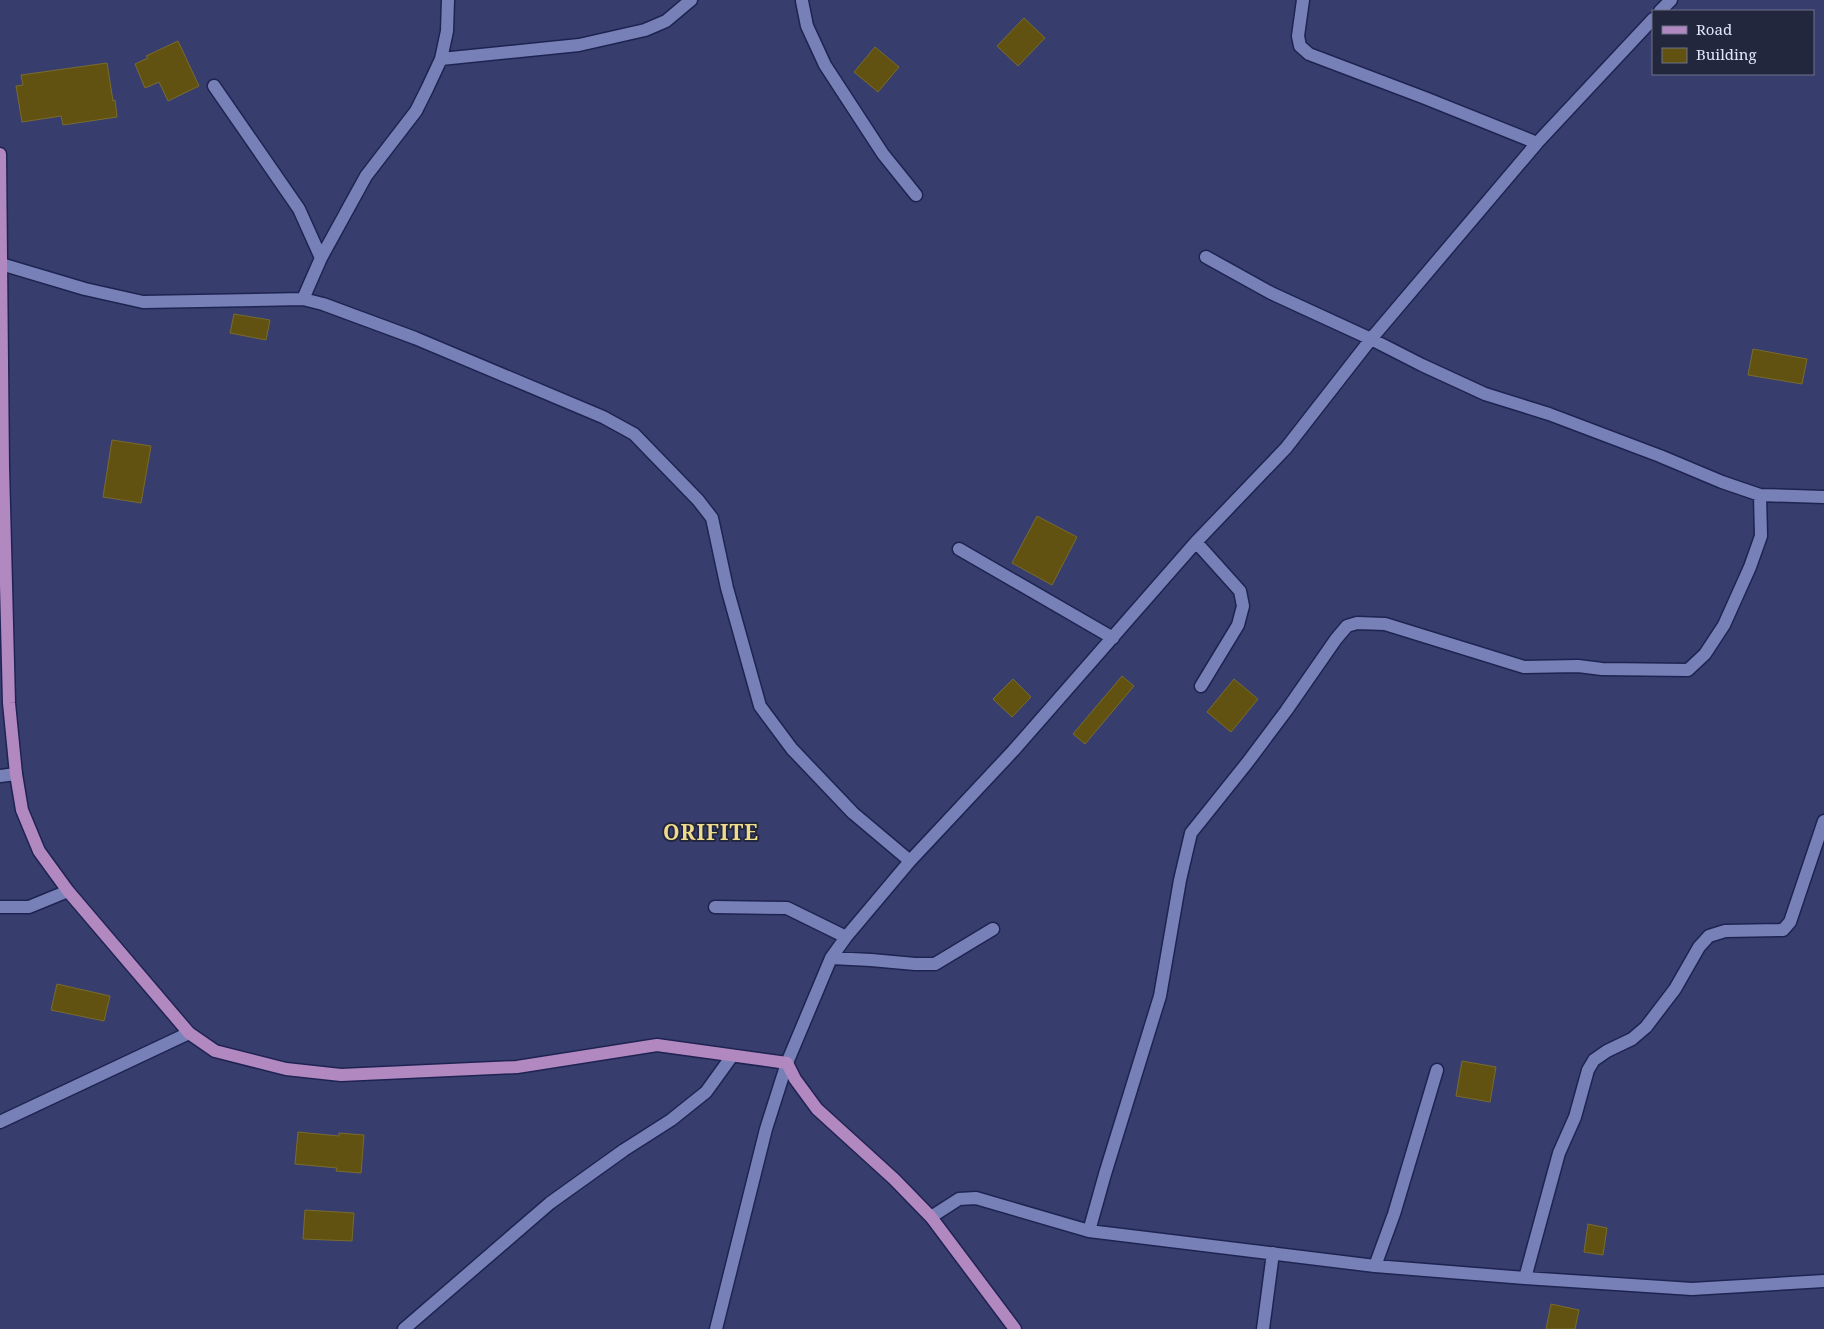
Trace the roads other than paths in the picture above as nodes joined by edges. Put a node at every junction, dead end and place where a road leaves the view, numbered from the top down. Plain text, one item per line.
1 (448, 0) edge
2 (691, 0) edge
3 (798, 0) edge
4 (804, 0) edge
5 (1303, 0) edge
6 (1671, 0) edge
7 (1661, 10) edge
8 (1652, 20) edge
9 (441, 59) junction
10 (214, 86) dead end
11 (1537, 143) junction
12 (0, 154) edge
13 (916, 195) dead end
14 (1, 202) edge
15 (1206, 257) dead end
16 (321, 258) junction
17 (1, 264) edge
18 (303, 299) junction
19 (1371, 339) junction
20 (1760, 495) junction
21 (1824, 497) edge
22 (1196, 542) junction
23 (959, 548) dead end
24 (1113, 638) junction
25 (1201, 686) dead end
26 (16, 774) junction
27 (0, 776) edge
28 (1824, 821) edge
29 (910, 861) junction
30 (68, 891) junction
31 (0, 907) edge
32 (715, 908) dead end
33 (993, 929) dead end
34 (846, 937) junction
35 (831, 958) junction
36 (189, 1034) junction
37 (732, 1056) junction
38 (787, 1064) junction
39 (1437, 1070) dead end
40 (0, 1122) edge
41 (931, 1216) junction
42 (1089, 1231) junction
43 (1274, 1253) junction
44 (1375, 1266) junction
45 (1525, 1278) junction
46 (1824, 1281) edge
47 (404, 1329) edge
48 (716, 1329) edge
49 (1015, 1329) edge
50 (1263, 1329) edge

1 - 9 street
2 - 9 street
3 - 4 street
4 - 13 street
5 - 11 street
6 - 7 street
8 - 11 street
9 - 16 street
10 - 16 street
11 - 19 street
12 - 14 main road
14 - 17 main road
15 - 19 street
16 - 18 street
17 - 18 street
17 - 26 main road
18 - 29 street
19 - 20 street
19 - 22 street
20 - 21 street
20 - 42 street
22 - 24 street
22 - 25 street
23 - 24 street
24 - 29 street
26 - 27 street
26 - 30 main road
28 - 45 street
29 - 34 street
30 - 31 street
30 - 36 main road
32 - 34 street
33 - 35 street
34 - 35 street
35 - 38 street
36 - 37 main road
36 - 40 street
37 - 38 main road
37 - 47 street
38 - 41 main road
38 - 48 street
39 - 44 street
41 - 42 street
41 - 49 main road
42 - 43 street
43 - 44 street
43 - 50 street
44 - 45 street
45 - 46 street

